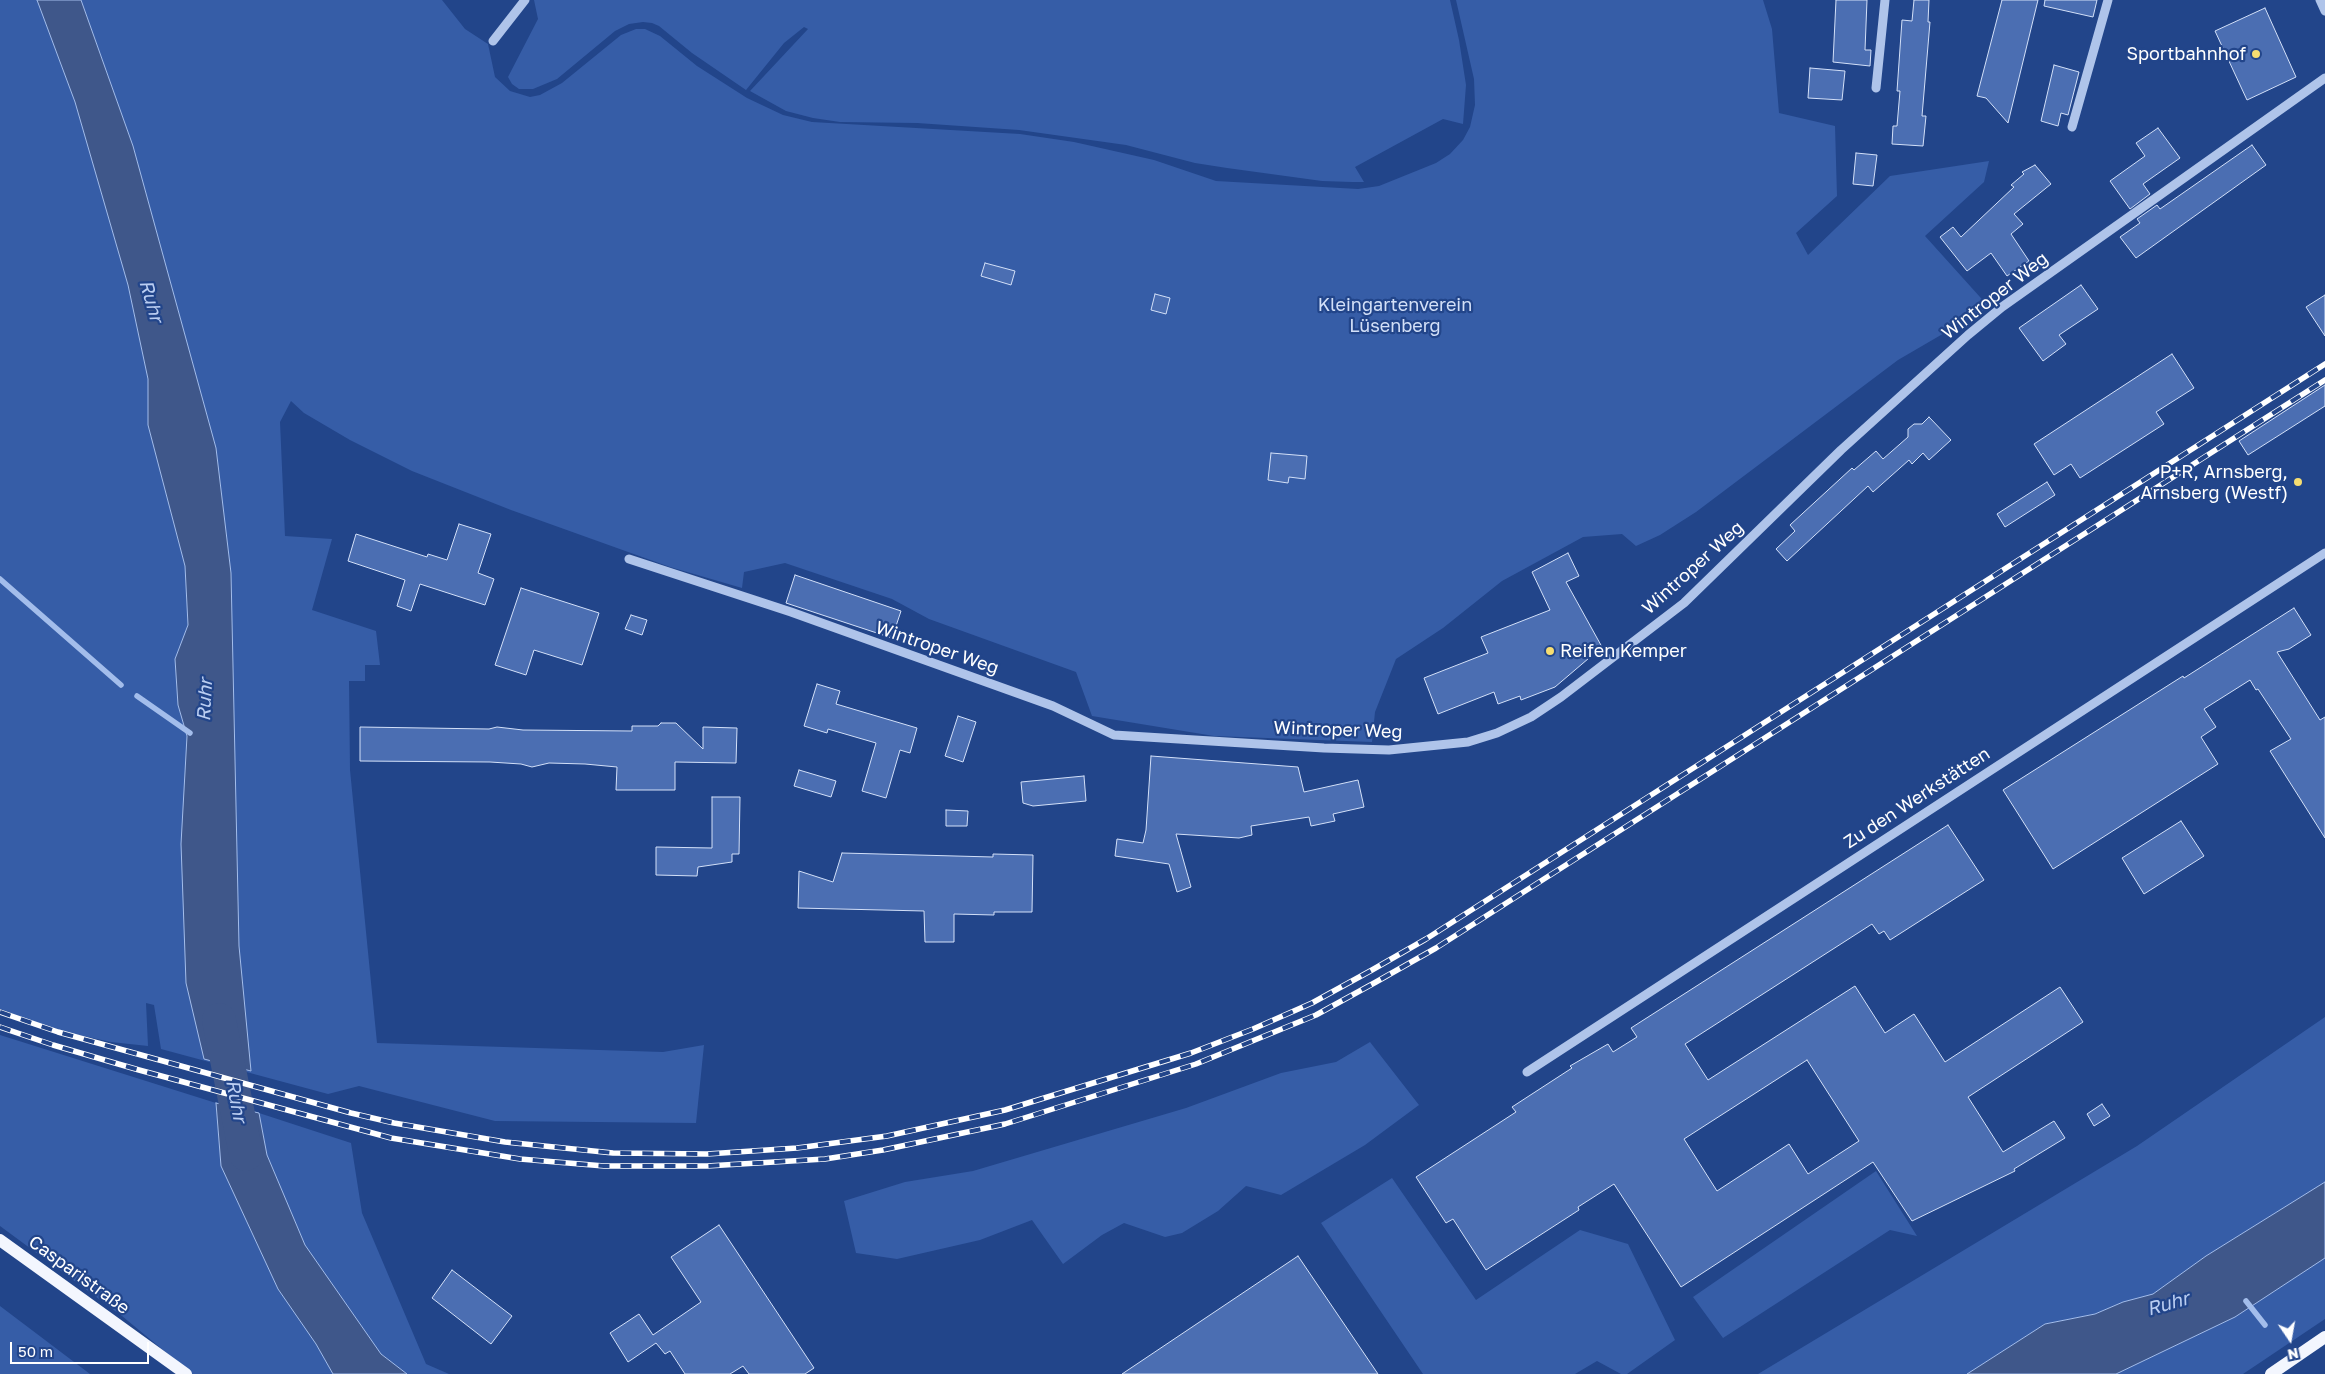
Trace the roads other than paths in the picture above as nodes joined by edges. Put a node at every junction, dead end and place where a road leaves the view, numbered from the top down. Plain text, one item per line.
1 (524, 0) edge
2 (1885, 0) edge
3 (2108, 0) edge
4 (2320, 0) edge
5 (2325, 11) edge
6 (492, 41) dead end
7 (2325, 78) edge
8 (1876, 88) dead end
9 (2072, 127) dead end
10 (2325, 553) edge
11 (629, 559) dead end
12 (1527, 1072) dead end
13 (0, 1240) edge
14 (2325, 1337) edge
15 (186, 1374) edge
16 (2271, 1374) edge

1 - 6 street
2 - 8 street
3 - 9 street
4 - 5 street
7 - 11 street, Wintroper Weg
10 - 12 street, Zu den Werkstätten
13 - 15 main road, Casparistraße
14 - 16 main road

